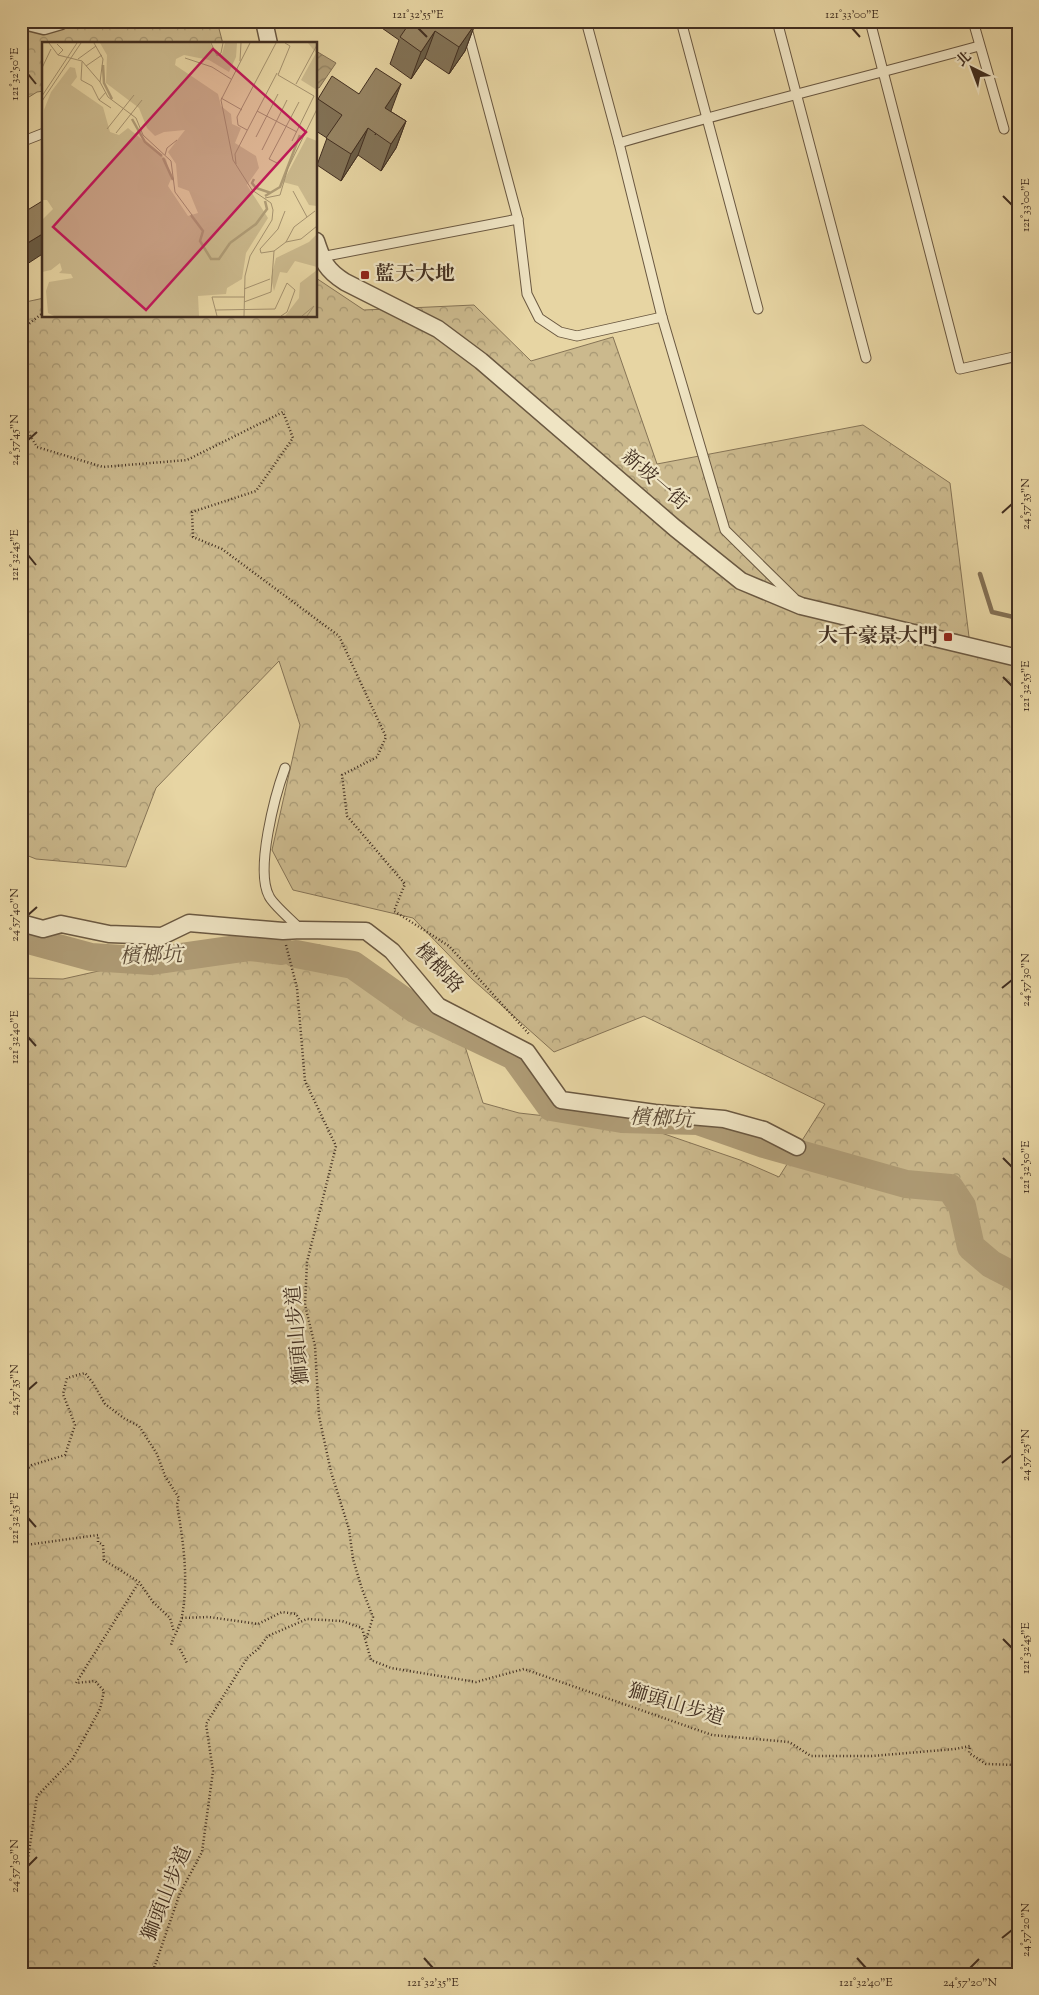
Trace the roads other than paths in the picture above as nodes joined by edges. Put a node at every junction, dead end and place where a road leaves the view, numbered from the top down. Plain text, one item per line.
1 (24, 21) edge
2 (60, 21) edge
3 (264, 21) edge
4 (465, 21) edge
5 (586, 21) edge
6 (681, 21) edge
7 (776, 21) edge
8 (870, 21) edge
9 (973, 21) edge
10 (269, 42) edge
11 (979, 46) junction
12 (883, 72) junction
13 (796, 96) junction
14 (707, 117) junction
15 (1004, 129) dead end
16 (42, 134) edge
17 (21, 142) edge
18 (619, 143) junction
19 (518, 219) junction
20 (318, 247) edge
21 (321, 257) junction
22 (758, 309) dead end
23 (662, 317) junction
24 (1018, 356) edge
25 (866, 358) dead end
26 (801, 606) junction
27 (1018, 658) edge
28 (285, 768) dead end
29 (21, 923) edge
30 (301, 930) junction
31 (797, 1147) dead end

1 - 2 street
3 - 10 street
4 - 19 lane
5 - 18 lane
6 - 14 lane
7 - 13 lane
8 - 12 lane
9 - 11 lane
11 - 12 lane
11 - 15 lane
12 - 13 lane
12 - 24 lane
13 - 14 lane
13 - 25 lane
14 - 18 lane
14 - 22 lane
16 - 17 lane
18 - 23 lane
19 - 21 lane
19 - 23 lane
20 - 21 street, 新坡一街
21 - 26 street, 新坡一街
23 - 26 lane
26 - 27 street, 新坡一街
28 - 30 lane
29 - 30 street, 檳榔路
30 - 31 street, 檳榔路

